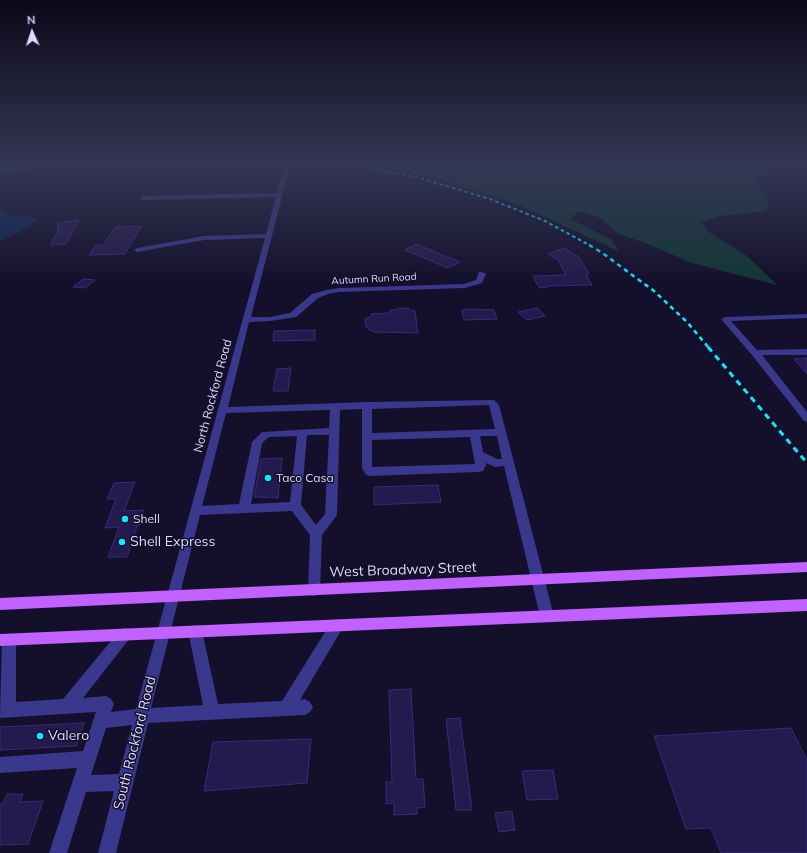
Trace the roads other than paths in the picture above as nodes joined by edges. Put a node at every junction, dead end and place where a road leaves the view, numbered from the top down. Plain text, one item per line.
1 (277, 206) edge
2 (269, 236) junction
3 (137, 250) dead end
4 (482, 274) dead end
5 (807, 316) edge
6 (246, 320) junction
7 (807, 352) edge
8 (754, 353) junction
9 (367, 405) junction
10 (335, 406) junction
11 (223, 410) junction
12 (807, 419) edge
13 (334, 431) junction
14 (302, 432) junction
15 (501, 432) junction
16 (474, 433) junction
17 (367, 437) junction
18 (479, 455) junction
19 (508, 462) junction
20 (295, 506) junction
21 (244, 509) junction
22 (196, 511) junction
23 (316, 534) junction
24 (807, 567) edge
25 (538, 580) junction
26 (314, 590) junction
27 (173, 596) junction
28 (0, 604) edge
29 (807, 605) edge
30 (547, 616) junction
31 (337, 625) junction
32 (195, 631) junction
33 (163, 632) junction
34 (125, 634) junction
35 (5, 640) edge
36 (67, 706) junction
37 (305, 707) dead end
38 (286, 708) junction
39 (4, 710) edge
40 (212, 712) junction
41 (142, 716) junction
42 (101, 721) junction
43 (89, 759) junction
44 (0, 765) edge
45 (125, 782) junction
46 (81, 784) junction
47 (58, 853) edge
48 (107, 853) edge

1 - 2 street, North Rockford Road
2 - 3 street
2 - 6 street, North Rockford Road
4 - 6 street, Autumn Run Road
5 - 8 street
6 - 11 street, North Rockford Road
7 - 8 street
8 - 12 street
9 - 10 street
9 - 15 street
9 - 17 street
10 - 11 street
10 - 13 street
11 - 22 street, North Rockford Road
13 - 14 street
13 - 23 street
14 - 20 street
14 - 21 street
15 - 16 street
15 - 19 street
16 - 17 street
16 - 18 street
17 - 18 street
18 - 19 street
19 - 25 street
20 - 21 street
20 - 23 street
21 - 22 street
22 - 27 street, North Rockford Road
23 - 26 street
24 - 25 main road, West Broadway Street
25 - 26 main road, West Broadway Street
25 - 30 street
26 - 27 main road, West Broadway Street
27 - 28 main road, West Broadway Street
27 - 33 street, North Rockford Road
29 - 30 main road
30 - 31 main road
31 - 32 main road
31 - 38 street
32 - 33 main road
32 - 40 street
33 - 34 main road
33 - 41 street, South Rockford Road
34 - 35 main road
34 - 36 street
35 - 39 street
36 - 39 street
36 - 42 street
37 - 38 street
38 - 40 street
40 - 41 street
41 - 42 street
41 - 45 street, South Rockford Road
42 - 43 street
43 - 44 street
43 - 46 street
45 - 46 street
45 - 48 street, South Rockford Road
46 - 47 street

